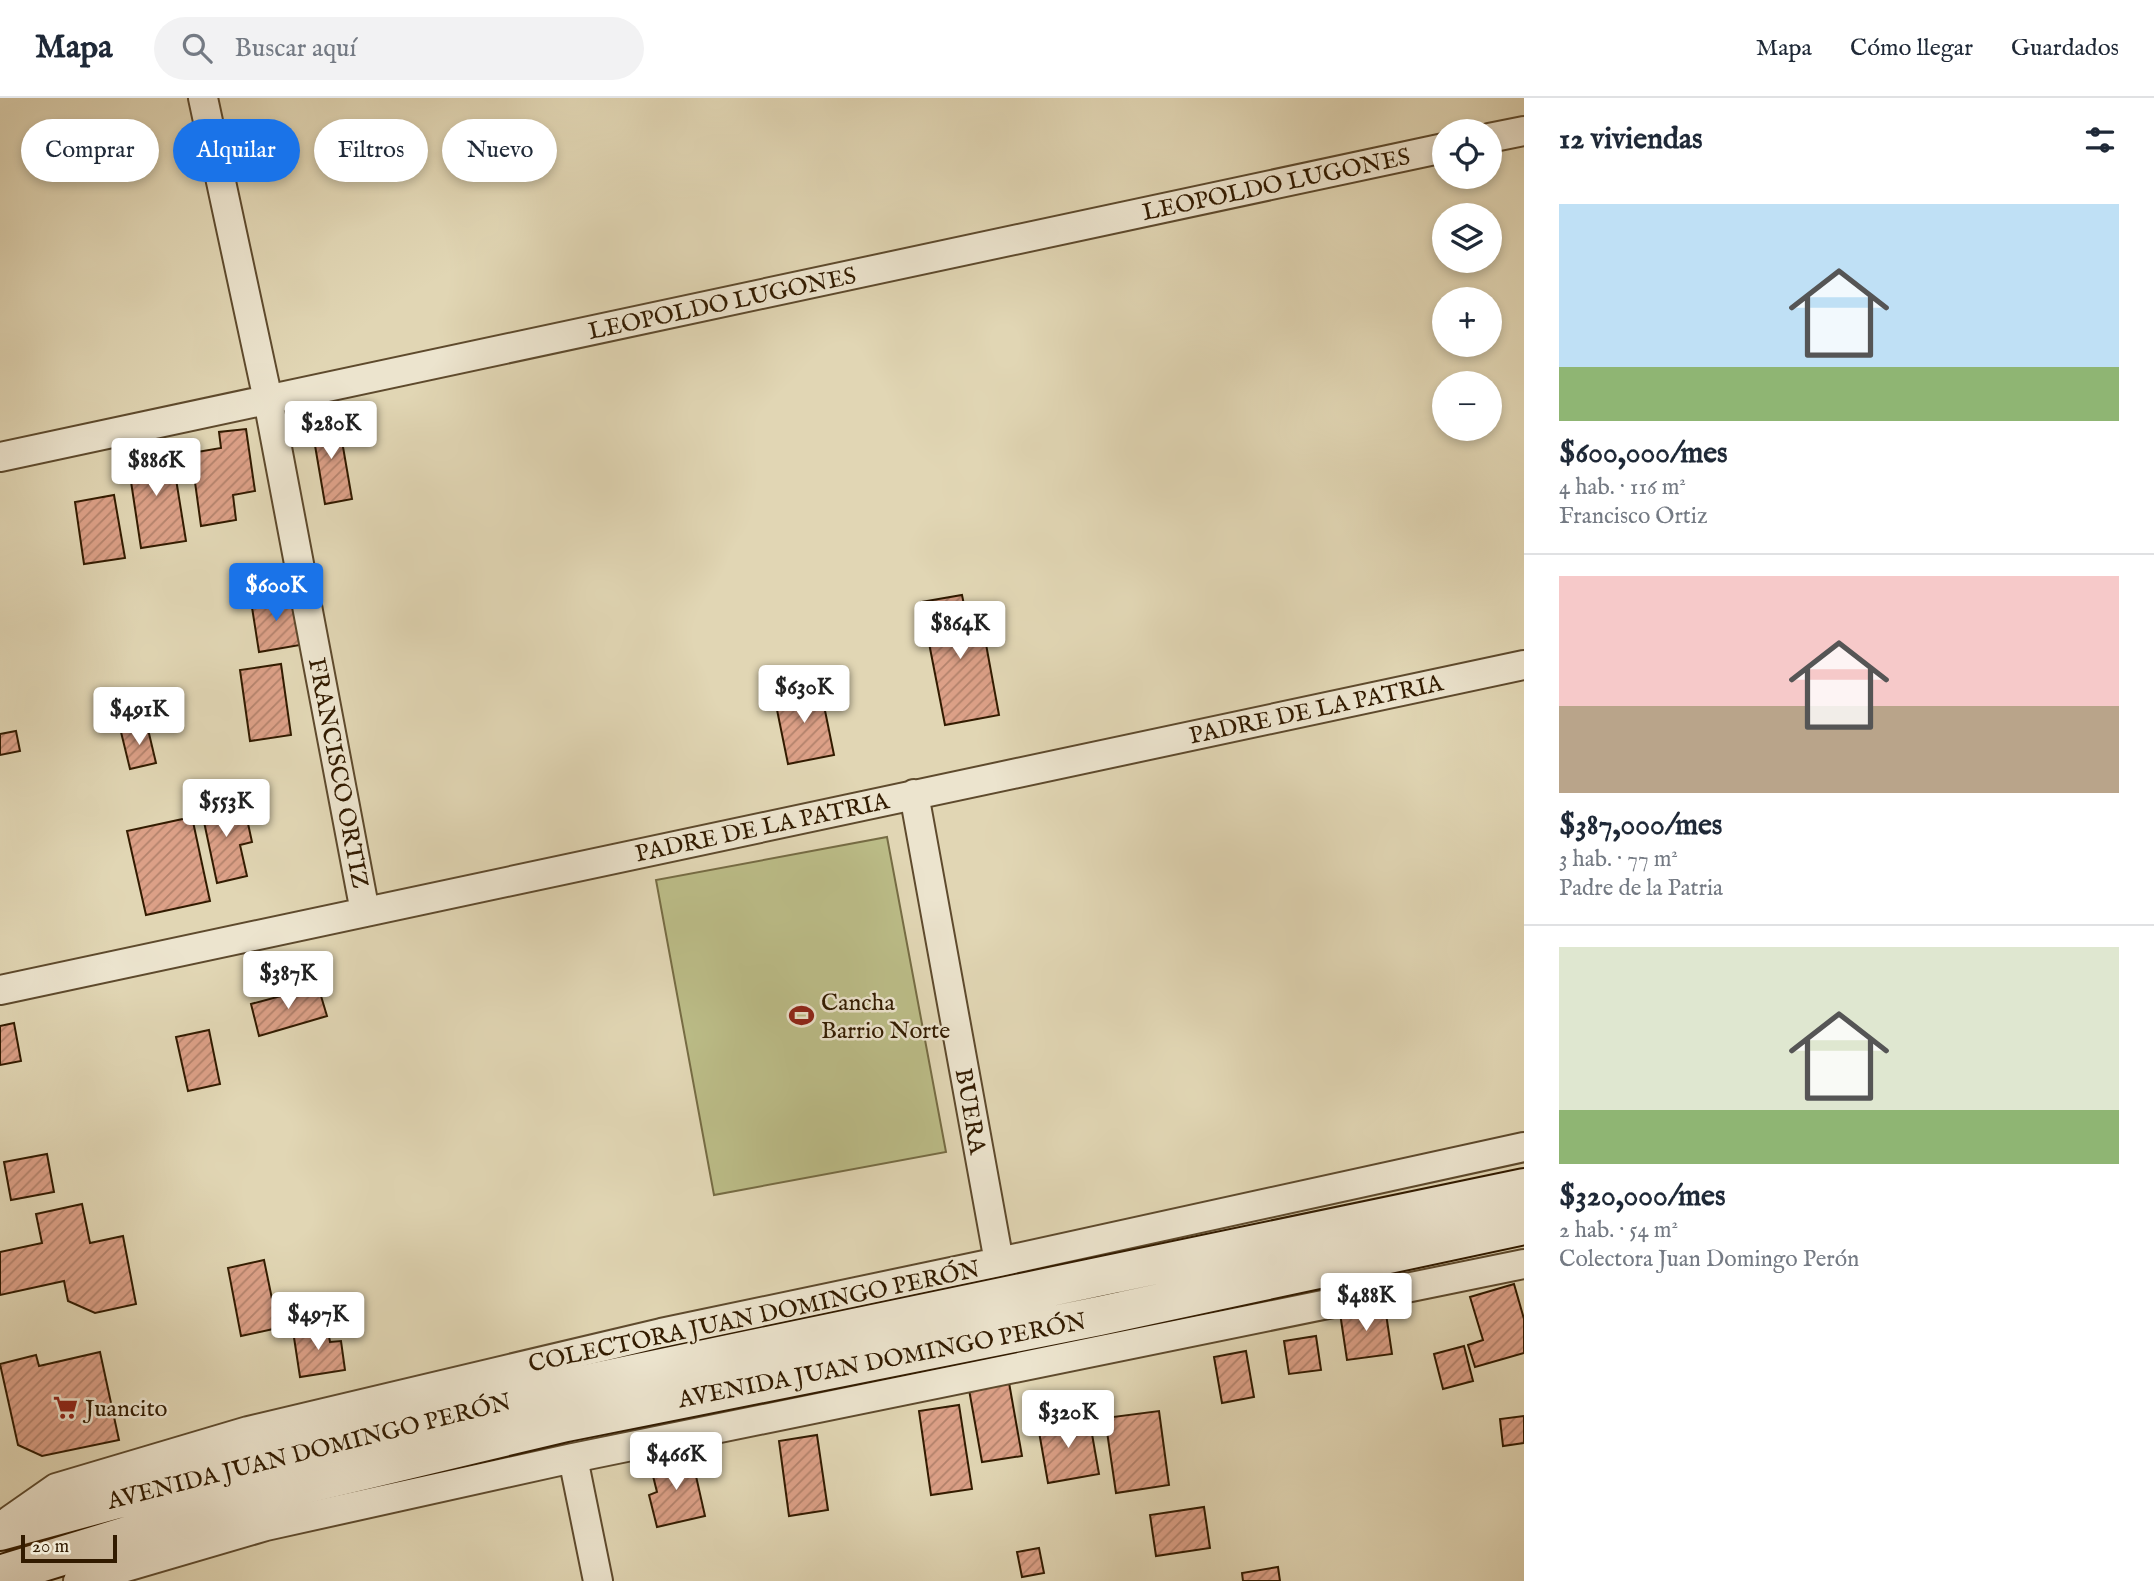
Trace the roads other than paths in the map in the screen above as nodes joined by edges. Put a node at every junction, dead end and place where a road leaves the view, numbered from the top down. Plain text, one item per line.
1 (203, 98) edge
2 (1524, 131) edge
3 (1502, 135) edge
4 (1432, 151) edge
5 (268, 400) junction
6 (0, 457) edge
7 (1524, 665) edge
8 (914, 794) junction
9 (365, 912) junction
10 (0, 990) edge
11 (1524, 1147) edge
12 (1524, 1188) edge
13 (1524, 1225) edge
14 (999, 1262) junction
15 (1524, 1264) edge
16 (573, 1458) junction
17 (0, 1529) edge
18 (0, 1574) edge
19 (1, 1581) edge
20 (26, 1581) edge
21 (78, 1581) edge
22 (598, 1581) edge

1 - 5 street, FRANCISCO ORTIZ
2 - 3 street
4 - 5 street, LEOPOLDO LUGONES
5 - 6 street, LEOPOLDO LUGONES
5 - 9 street, FRANCISCO ORTIZ
7 - 8 street, PADRE DE LA PATRIA
8 - 9 street, PADRE DE LA PATRIA
8 - 14 street, BUERA
9 - 10 street, PADRE DE LA PATRIA
11 - 14 street, COLECTORA JUAN DOMINGO PERÓN
12 - 17 main road, AVENIDA JUAN DOMINGO PERÓN
13 - 18 main road, AVENIDA JUAN DOMINGO PERÓN
14 - 17 street, COLECTORA JUAN DOMINGO PERÓN
15 - 16 street
16 - 21 street
16 - 22 street
18 - 19 street
18 - 20 street

